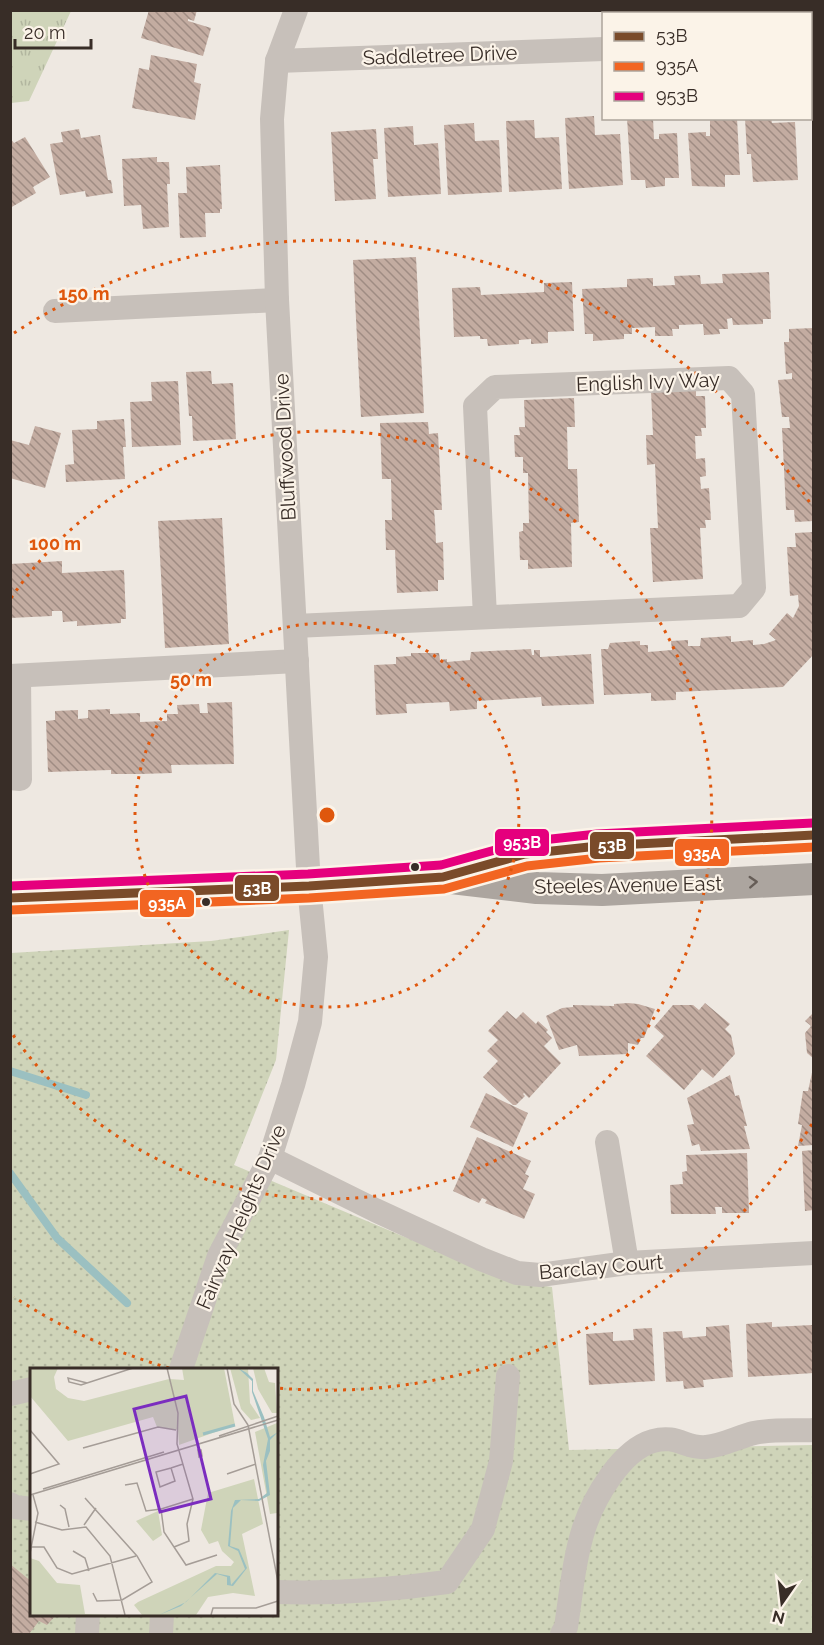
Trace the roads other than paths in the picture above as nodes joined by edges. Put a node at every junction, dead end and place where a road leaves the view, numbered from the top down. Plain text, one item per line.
1 (296, 10) edge
2 (602, 49) edge
3 (277, 61) junction
4 (277, 300) junction
5 (55, 311) dead end
6 (485, 617) junction
7 (295, 626) junction
8 (297, 661) junction
9 (15, 676) edge
10 (10, 778) edge
11 (813, 835) edge
12 (443, 877) junction
13 (813, 879) edge
14 (309, 886) junction
15 (10, 898) edge
16 (608, 1143) dead end
17 (270, 1158) junction
18 (813, 1253) edge
19 (627, 1263) junction
20 (181, 1368) edge
21 (508, 1376) dead end
22 (30, 1389) edge
23 (10, 1394) edge
24 (813, 1430) edge
25 (10, 1504) edge
26 (30, 1509) edge
27 (278, 1592) edge
28 (88, 1615) edge
29 (162, 1615) edge
30 (87, 1635) edge
31 (161, 1635) edge
32 (562, 1635) edge

1 - 3 street, Bluffwood Drive
2 - 3 street, Saddletree Drive
3 - 4 street, Bluffwood Drive
4 - 5 street
4 - 7 street, Bluffwood Drive
6 - 6 street, English Ivy Way
6 - 7 street, English Ivy Way
7 - 8 street, Bluffwood Drive
8 - 9 street
8 - 14 street, Bluffwood Drive
9 - 10 street
11 - 12 main road, Steeles Avenue East
12 -> 13 main road, Steeles Avenue East
12 - 14 main road, Steeles Avenue East
14 - 15 main road, Steeles Avenue East
14 - 17 street, Fairway Heights Drive
16 - 19 street
17 - 19 street, Barclay Court
17 - 20 street, Fairway Heights Drive
18 - 19 street, Barclay Court
21 - 27 street
22 - 23 street
24 - 32 street
25 - 26 street
28 - 30 street
29 - 31 street

